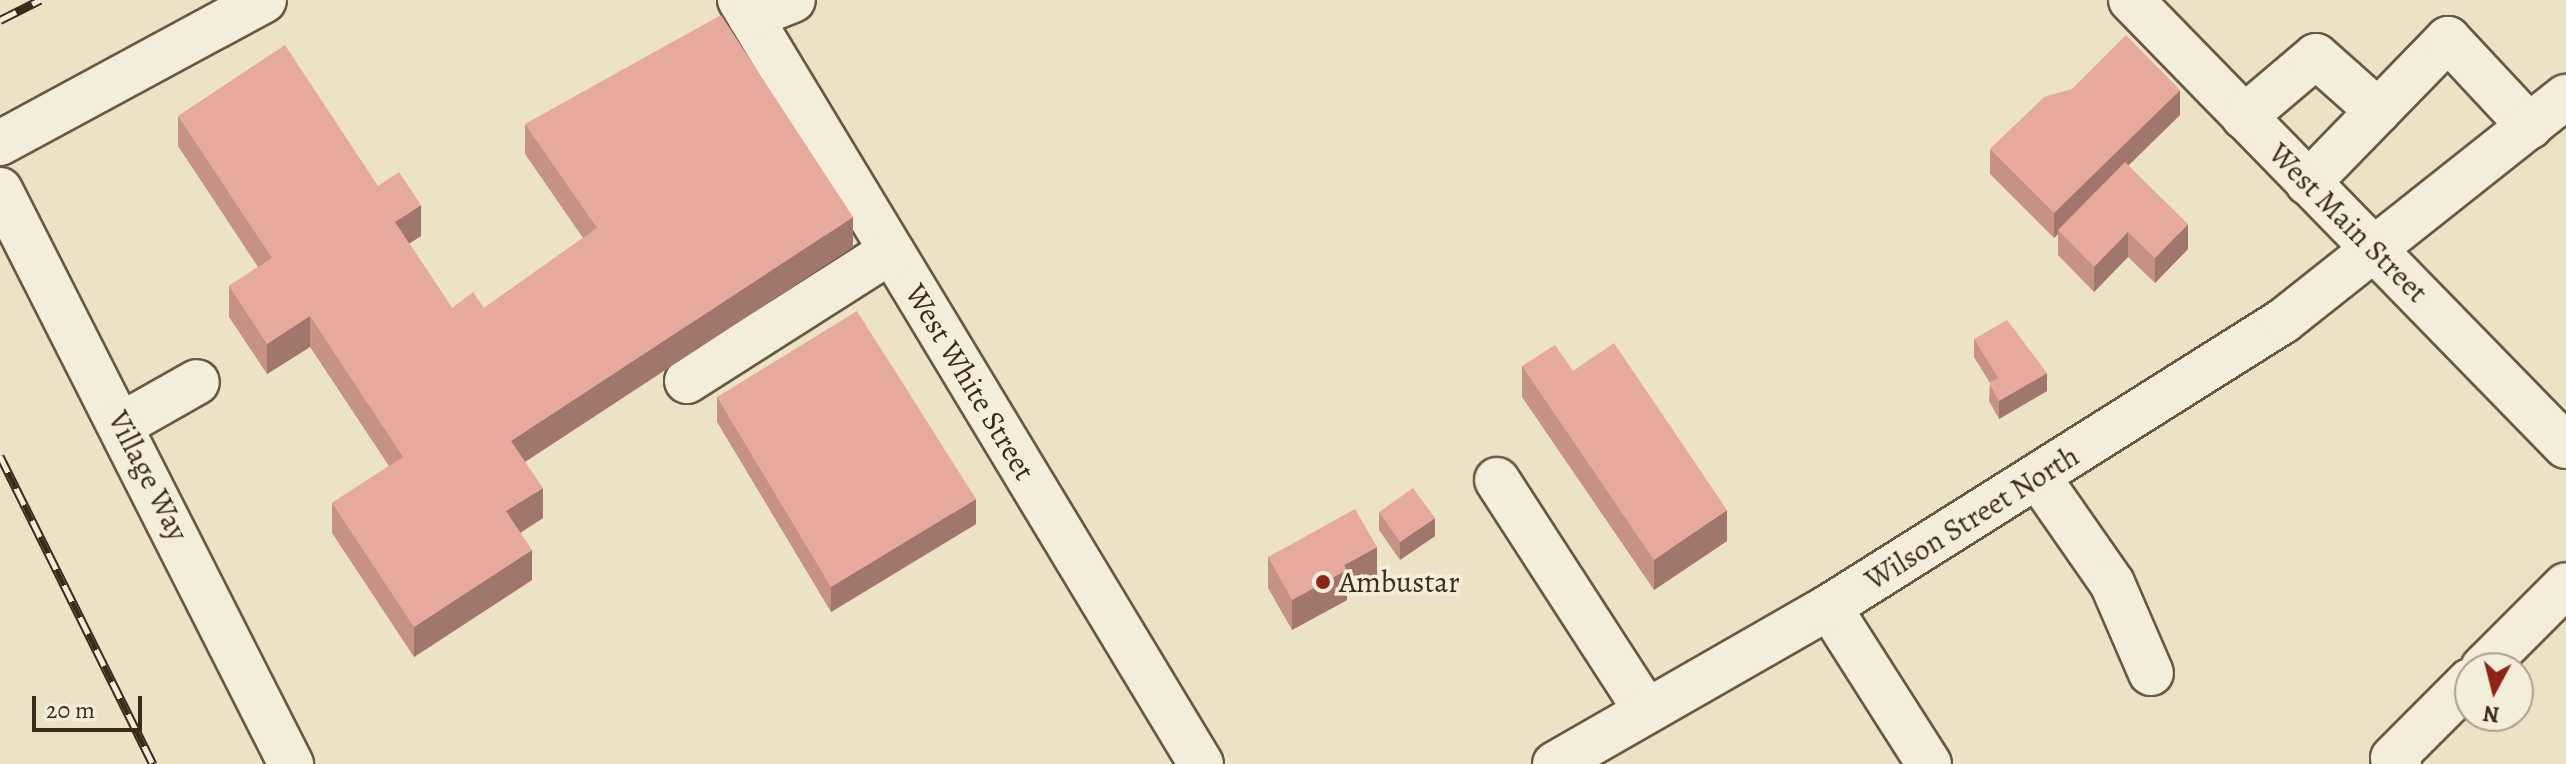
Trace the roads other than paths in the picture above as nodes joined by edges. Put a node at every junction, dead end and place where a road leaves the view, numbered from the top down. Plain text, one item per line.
1 (264, 0) edge
2 (793, 0) edge
3 (2131, 0) edge
4 (745, 9) edge
5 (2566, 97) edge
6 (2378, 111) junction
7 (2244, 117) junction
8 (2530, 127) junction
9 (0, 143) edge
10 (2308, 183) junction
11 (0, 190) edge
12 (2376, 250) junction
13 (891, 251) junction
14 (687, 381) dead end
15 (197, 382) dead end
16 (121, 425) junction
17 (2566, 446) edge
18 (2038, 477) junction
19 (1497, 480) dead end
20 (2566, 585) edge
21 (1829, 607) junction
22 (2499, 652) edge
23 (2151, 673) dead end
24 (2454, 697) edge
25 (1645, 709) junction
26 (291, 764) edge
27 (1201, 764) edge
28 (1555, 764) edge
29 (1929, 764) edge
30 (2399, 764) edge

1 - 9 street
2 - 4 street
3 - 7 street, West Main Street
4 - 13 street, West White Street
5 - 8 street, Wilson Street North
6 - 7 street
6 - 8 street
6 - 10 street
7 - 10 street, West Main Street
8 - 12 street, Wilson Street North
10 - 12 street, West Main Street
11 - 16 street, Village Way
12 - 17 street, West Main Street
12 - 18 street, Wilson Street North
13 - 14 street
13 - 27 street, West White Street
15 - 16 street
16 - 26 street, Village Way
18 - 21 street, Wilson Street North
18 - 23 street
19 - 25 street
20 - 22 street
21 - 25 street, Wilson Street North
21 - 29 street
24 - 30 street
25 - 28 street, Wilson Street North

